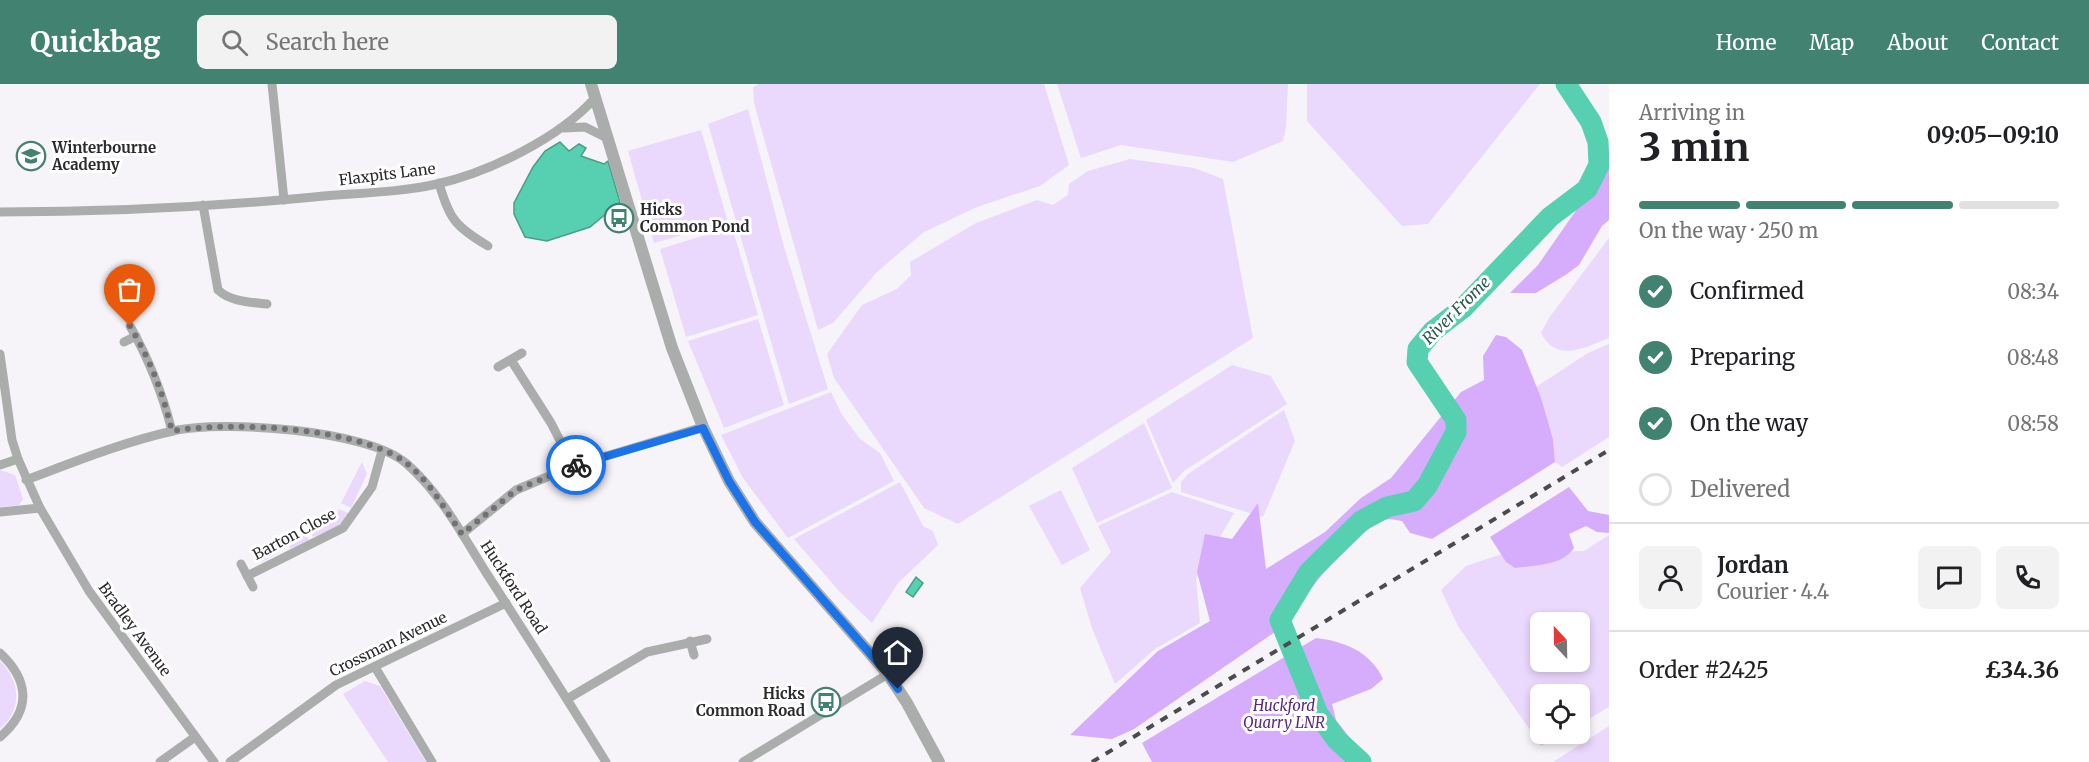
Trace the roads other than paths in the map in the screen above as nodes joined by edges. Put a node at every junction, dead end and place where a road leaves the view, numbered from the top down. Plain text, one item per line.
1 (272, 84) edge
2 (591, 84) edge
3 (595, 98) junction
4 (564, 128) junction
5 (607, 138) junction
6 (439, 183) junction
7 (284, 200) junction
8 (203, 205) junction
9 (0, 212) edge
10 (488, 246) dead end
11 (267, 304) dead end
12 (130, 326) dead end
13 (136, 336) junction
14 (124, 342) dead end
15 (522, 353) dead end
16 (0, 354) edge
17 (511, 360) junction
18 (498, 367) dead end
19 (703, 428) junction
20 (172, 431) junction
21 (382, 451) junction
22 (18, 459) junction
23 (0, 465) edge
24 (573, 466) junction
25 (26, 480) junction
26 (40, 508) junction
27 (0, 512) edge
28 (462, 534) junction
29 (242, 564) dead end
30 (248, 576) junction
31 (253, 587) dead end
32 (506, 603) junction
33 (707, 639) dead end
34 (690, 642) junction
35 (0, 653) edge
36 (694, 655) dead end
37 (375, 667) junction
38 (888, 674) junction
39 (567, 699) junction
40 (0, 736) edge
41 (195, 737) junction
42 (160, 762) edge
43 (214, 762) edge
44 (230, 762) edge
45 (432, 762) edge
46 (606, 762) edge
47 (743, 762) edge
48 (939, 762) edge

1 - 7 street
2 - 3 street
3 - 4 street, Flaxpits Lane
3 - 5 street
4 - 5 street
4 - 6 street, Flaxpits Lane
5 - 19 street
6 - 7 street, Flaxpits Lane
6 - 10 street
7 - 8 street, Flaxpits Lane
8 - 9 street, Flaxpits Lane
8 - 11 street
12 - 13 street
13 - 14 street
13 - 20 street
15 - 17 street
16 - 22 street, Bradley Avenue
17 - 18 street
17 - 24 street
19 - 24 street
19 - 38 street
20 - 21 street, Huckford Road
20 - 25 street, Huckford Road
21 - 28 street, Huckford Road
21 - 30 street, Barton Close
22 - 23 street
22 - 25 street, Bradley Avenue
24 - 28 street
25 - 26 street, Bradley Avenue
26 - 27 street
26 - 41 street, Bradley Avenue
28 - 32 street, Huckford Road
29 - 30 street, Barton Close
30 - 31 street, Barton Close
32 - 37 street, Crossman Avenue
32 - 39 street, Huckford Road
33 - 34 street
34 - 36 street
34 - 39 street
35 - 40 street
37 - 44 street, Crossman Avenue
37 - 45 street
38 - 47 street
38 - 48 street
39 - 46 street, Huckford Road
41 - 42 street
41 - 43 street, Bradley Avenue

